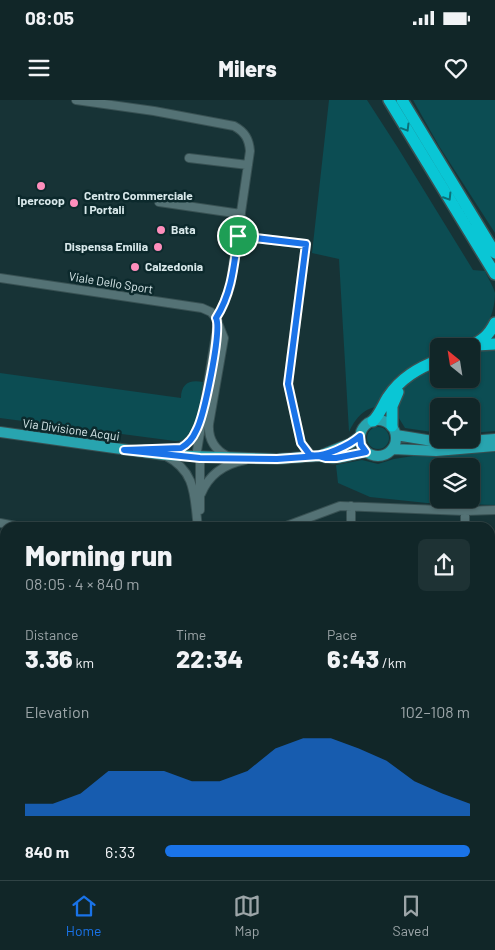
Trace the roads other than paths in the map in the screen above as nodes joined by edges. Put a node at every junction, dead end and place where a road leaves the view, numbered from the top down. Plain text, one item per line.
1 (76, 100) edge
2 (389, 100) edge
3 (402, 100) edge
4 (427, 153) junction
5 (189, 158) dead end
6 (248, 165) junction
7 (159, 202) dead end
8 (241, 214) junction
9 (238, 236) junction
10 (495, 253) edge
11 (493, 271) edge
12 (0, 278) edge
13 (495, 281) edge
14 (217, 320) junction
15 (495, 323) edge
16 (480, 342) edge
17 (495, 344) edge
18 (480, 345) edge
19 (430, 364) edge
20 (403, 379) junction
21 (203, 416) junction
22 (373, 421) junction
23 (394, 431) junction
24 (0, 432) edge
25 (360, 436) junction
26 (495, 439) edge
27 (301, 443) junction
28 (495, 446) edge
29 (393, 449) junction
30 (124, 450) junction
31 (366, 452) junction
32 (164, 455) junction
33 (315, 456) junction
34 (198, 457) junction
35 (235, 458) junction
36 (251, 459) junction
37 (292, 459) junction
38 (200, 496) junction
39 (351, 506) junction
40 (495, 510) edge
41 (465, 511) junction
42 (197, 522) edge
43 (198, 522) edge
44 (296, 522) edge
45 (351, 522) edge
46 (466, 522) edge

1 - 6 street
2 -> 4 highway
3 - 4 highway
4 - 10 highway
4 -> 11 highway
5 - 6 street
6 - 8 street
7 - 8 street
8 - 9 street
9 - 14 street
9 - 27 street
11 - 13 highway
12 - 14 street, Viale Dello Sport
14 - 21 street
14 - 35 street
15 - 16 highway
17 - 18 highway
19 - 20 highway
20 - 22 highway
20 - 23 highway
21 - 30 street
21 - 34 street
22 - 23 main road
22 - 25 main road
23 - 26 main road
23 - 29 main road
24 - 30 main road, Via Divisione Acqui
25 - 31 main road
25 - 33 main road, Via Divisione Acqui
27 - 33 street
27 - 37 street
28 - 29 main road
29 - 31 main road
30 - 32 main road, Via Divisione Acqui
31 - 33 main road, Via Divisione Acqui
32 - 34 main road, Via Divisione Acqui
32 - 42 street
33 - 37 main road, Via Divisione Acqui
34 - 35 main road, Via Divisione Acqui
34 - 38 street
35 - 36 main road, Via Divisione Acqui
36 - 37 main road, Via Divisione Acqui
36 - 38 street
38 - 43 street
39 - 41 street
39 - 44 street
39 - 45 street
40 - 41 street
41 - 46 street

